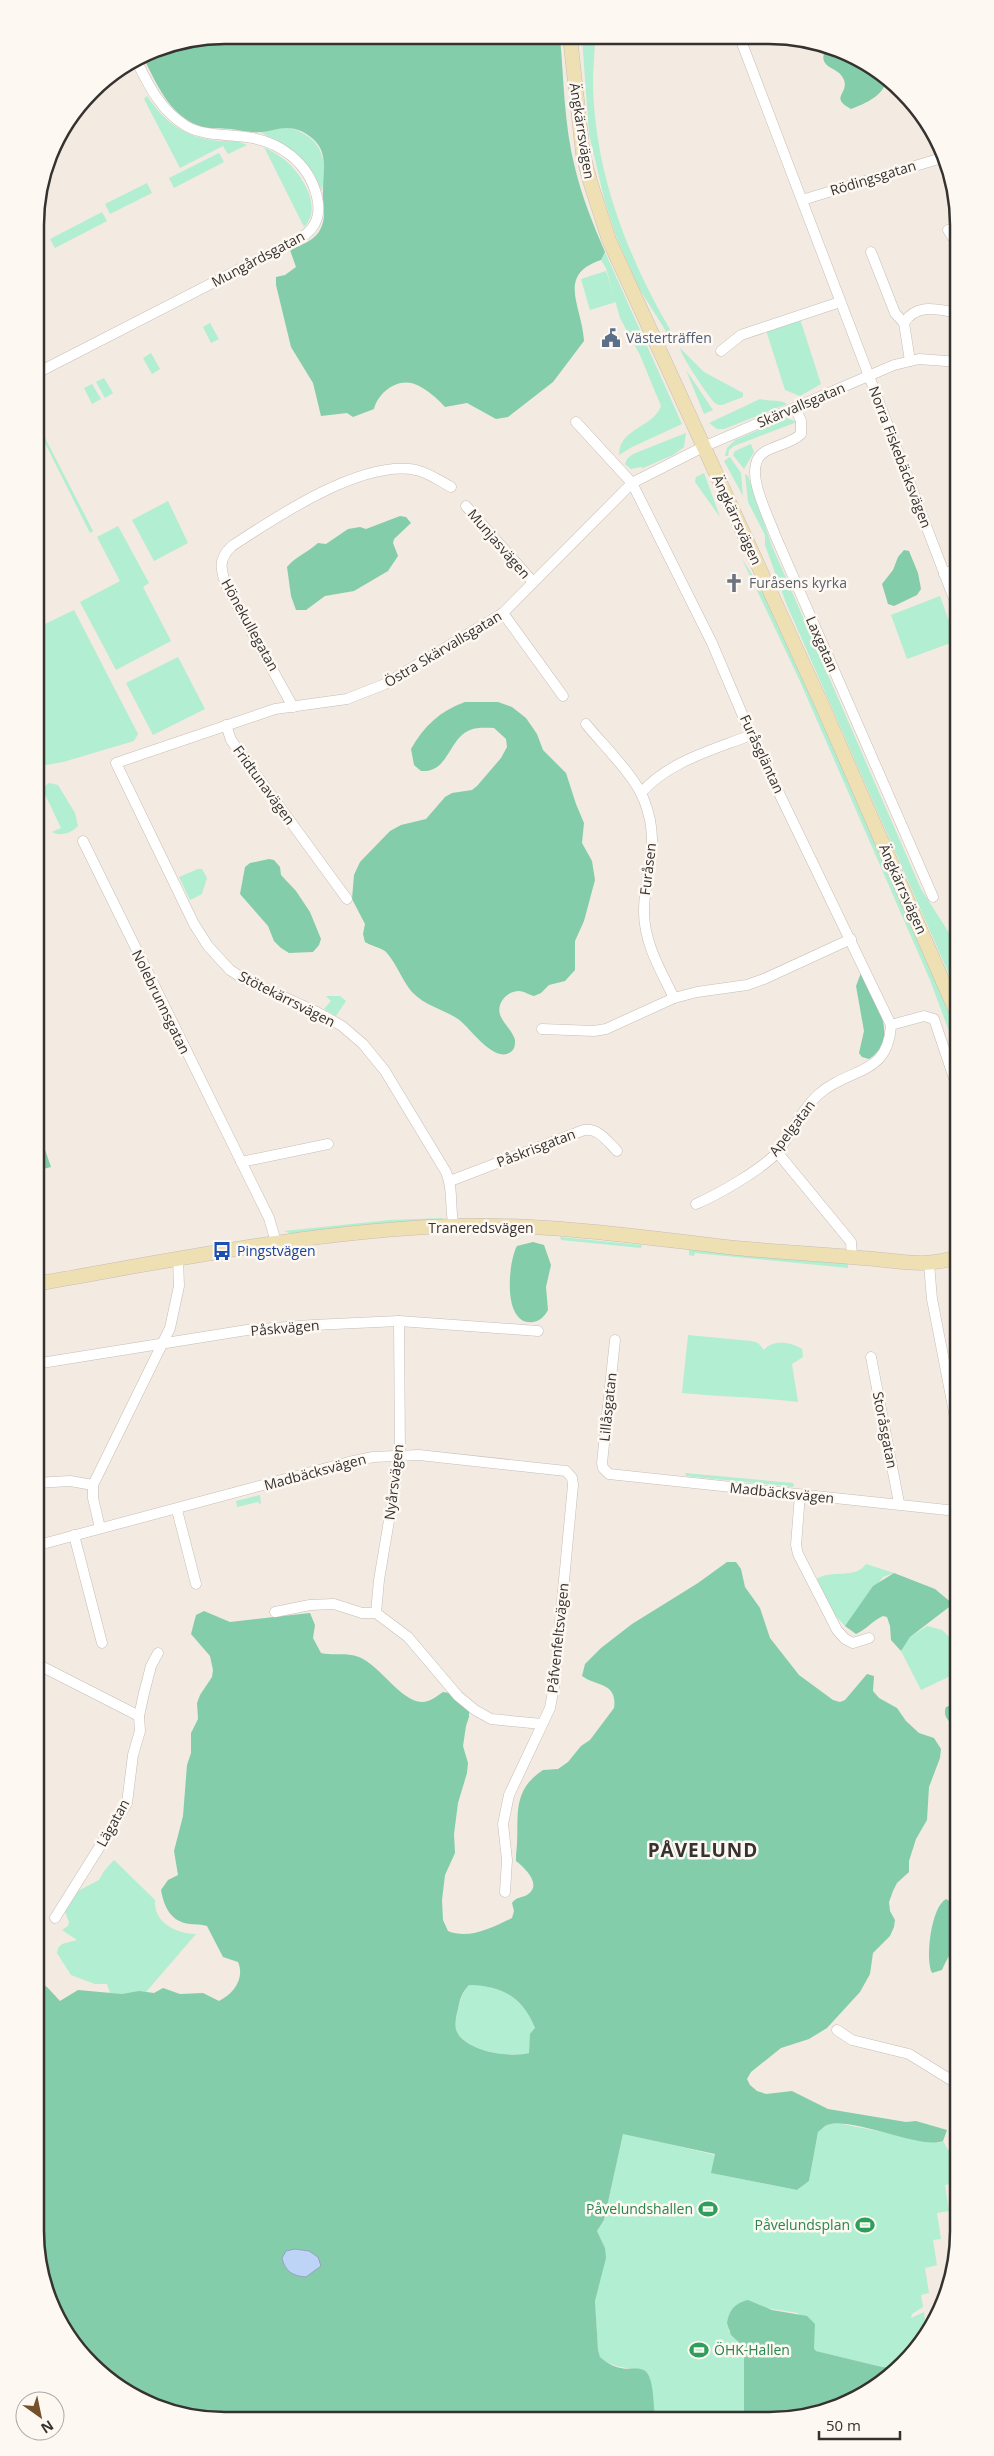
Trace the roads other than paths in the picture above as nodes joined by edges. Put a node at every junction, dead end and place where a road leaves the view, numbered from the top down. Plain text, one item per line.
1 (571, 44) edge
2 (742, 44) edge
3 (139, 65) edge
4 (937, 159) edge
5 (802, 200) junction
6 (948, 230) dead end
7 (950, 233) edge
8 (872, 252) dead end
9 (840, 302) junction
10 (950, 311) edge
11 (904, 323) junction
12 (722, 351) dead end
13 (910, 361) junction
14 (950, 362) edge
15 (44, 369) edge
16 (869, 376) junction
17 (796, 408) junction
18 (576, 422) dead end
19 (703, 447) junction
20 (632, 483) junction
21 (450, 487) dead end
22 (466, 506) dead end
23 (950, 572) edge
24 (944, 574) junction
25 (533, 582) junction
26 (950, 589) edge
27 (503, 613) junction
28 (563, 696) dead end
29 (293, 707) junction
30 (586, 724) dead end
31 (226, 726) junction
32 (751, 735) junction
33 (641, 793) junction
34 (83, 841) dead end
35 (933, 897) dead end
36 (347, 899) dead end
37 (851, 939) junction
38 (950, 997) edge
39 (674, 998) junction
40 (891, 1025) junction
41 (542, 1029) dead end
42 (950, 1066) edge
43 (328, 1144) dead end
44 (617, 1151) dead end
45 (777, 1152) junction
46 (240, 1162) junction
47 (450, 1181) junction
48 (696, 1204) dead end
49 (454, 1226) junction
50 (276, 1242) junction
51 (852, 1257) junction
52 (950, 1258) edge
53 (178, 1259) junction
54 (929, 1264) junction
55 (44, 1282) edge
56 (399, 1321) junction
57 (538, 1331) dead end
58 (615, 1340) dead end
59 (161, 1345) junction
60 (871, 1357) dead end
61 (44, 1363) edge
62 (950, 1392) edge
63 (400, 1455) junction
64 (606, 1472) joint
65 (572, 1478) joint
66 (44, 1482) edge
67 (93, 1485) junction
68 (800, 1495) junction
69 (899, 1503) junction
70 (950, 1509) edge
71 (177, 1510) junction
72 (100, 1528) junction
73 (74, 1535) junction
74 (44, 1543) edge
75 (196, 1584) dead end
76 (275, 1612) dead end
77 (376, 1613) junction
78 (869, 1638) dead end
79 (102, 1643) dead end
80 (158, 1653) dead end
81 (44, 1668) edge
82 (139, 1716) junction
83 (542, 1724) junction
84 (505, 1892) dead end
85 (55, 1918) dead end
86 (837, 2030) dead end
87 (950, 2079) edge

1 - 19 street, Ängkärrsvägen
2 - 5 street, Norra Fiskebäcksvägen
3 - 15 street, Mungårdsgatan
4 - 5 street, Rödingsgatan
5 - 9 street, Norra Fiskebäcksvägen
6 - 7 street
8 - 11 street
9 - 12 street
9 - 16 street, Norra Fiskebäcksvägen
10 - 11 street
11 - 13 street
13 - 14 street, Skärvallsgatan
13 - 16 street, Skärvallsgatan
16 - 17 street, Skärvallsgatan
16 - 24 street, Norra Fiskebäcksvägen
17 - 19 street, Skärvallsgatan
17 - 35 street, Laxgatan
18 - 20 street
19 - 20 street, Östra Skärvallsgatan
19 - 38 street, Ängkärrsvägen
20 - 25 street, Östra Skärvallsgatan
20 - 32 street, Furåsgläntan
21 - 29 street, Hönekullegatan
22 - 25 street, Munjasvägen
23 - 24 street
24 - 26 street, Norra Fiskebäcksvägen
25 - 27 street, Östra Skärvallsgatan
27 - 28 street
27 - 29 street, Östra Skärvallsgatan
29 - 31 street
30 - 33 street, Furåsen
31 - 36 street, Fridtunavägen
31 - 47 street, Stötekärrsvägen
32 - 33 street
32 - 37 street, Furåsgläntan
33 - 39 street, Furåsen
34 - 46 street, Nolebrunnsgatan
37 - 39 street
37 - 40 street, Furåsgläntan
39 - 41 street
40 - 42 street
40 - 45 street, Apelgatan
43 - 46 street
44 - 47 street, Påskrisgatan
45 - 48 street, Apelgatan
45 - 51 street
46 - 50 street, Nolebrunnsgatan
47 - 49 street, Stötekärrsvägen
49 - 50 street, Traneredsvägen
49 - 51 street, Traneredsvägen
50 - 53 street, Traneredsvägen
51 - 54 street, Traneredsvägen
52 - 54 street, Traneredsvägen
53 - 55 street, Traneredsvägen
53 - 59 street
54 - 62 street
56 - 57 street, Påskvägen
56 - 59 street, Påskvägen
56 - 63 street, Nyårsvägen
58 - 64 street, Lillåsgatan
59 - 61 street, Påskvägen
59 - 67 street
60 - 69 street, Storåsgatan
63 - 65 street, Madbäcksvägen
63 - 71 street, Madbäcksvägen
63 - 77 street, Nyårsvägen
64 - 68 street, Madbäcksvägen
65 - 83 street, Påfvenfeltsvägen
66 - 67 street
67 - 72 street
68 - 69 street, Madbäcksvägen
68 - 78 street
69 - 70 street, Madbäcksvägen
71 - 72 street, Madbäcksvägen
71 - 75 street
72 - 73 street, Madbäcksvägen
73 - 74 street, Madbäcksvägen
73 - 79 street
76 - 77 street
77 - 83 street
80 - 82 street, Lägatan
81 - 82 street
82 - 85 street, Lägatan
83 - 84 street, Påfvenfeltsvägen
86 - 87 street

